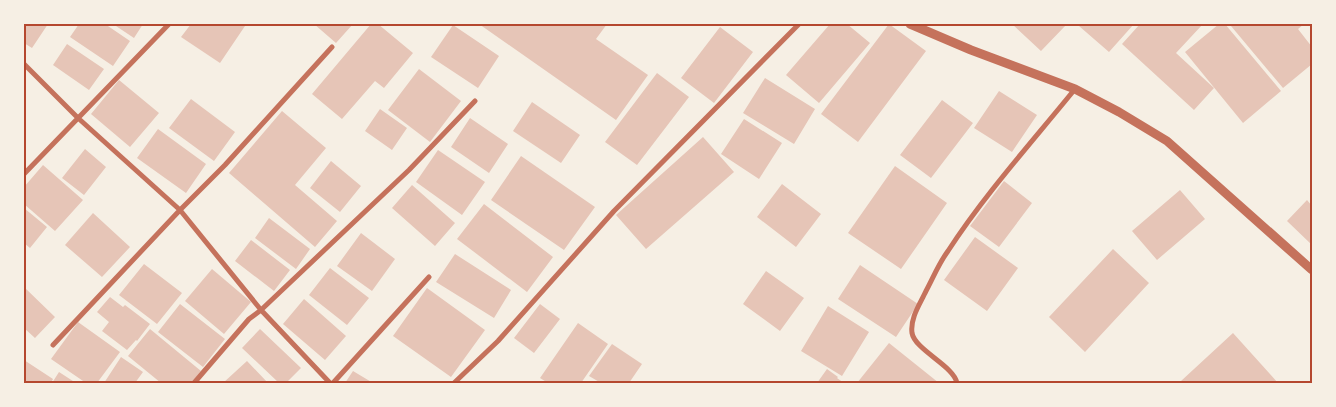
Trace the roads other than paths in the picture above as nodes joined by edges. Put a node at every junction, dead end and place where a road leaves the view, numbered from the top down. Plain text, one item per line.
1 (169, 24) edge
2 (800, 24) edge
3 (910, 24) edge
4 (332, 47) dead end
5 (24, 64) edge
6 (1074, 90) junction
7 (475, 101) dead end
8 (78, 118) junction
9 (24, 174) edge
10 (180, 210) junction
11 (1312, 270) edge
12 (429, 277) dead end
13 (261, 310) junction
14 (54, 345) dead end
15 (194, 383) edge
16 (331, 383) edge
17 (454, 383) edge
18 (957, 383) edge

1 - 8 street
2 - 17 street
3 - 6 street
4 - 10 street
5 - 8 street
6 - 11 street
6 - 18 street
7 - 13 street
8 - 9 street
8 - 10 street
10 - 13 street
10 - 14 street
12 - 16 street
13 - 15 street
13 - 16 street

